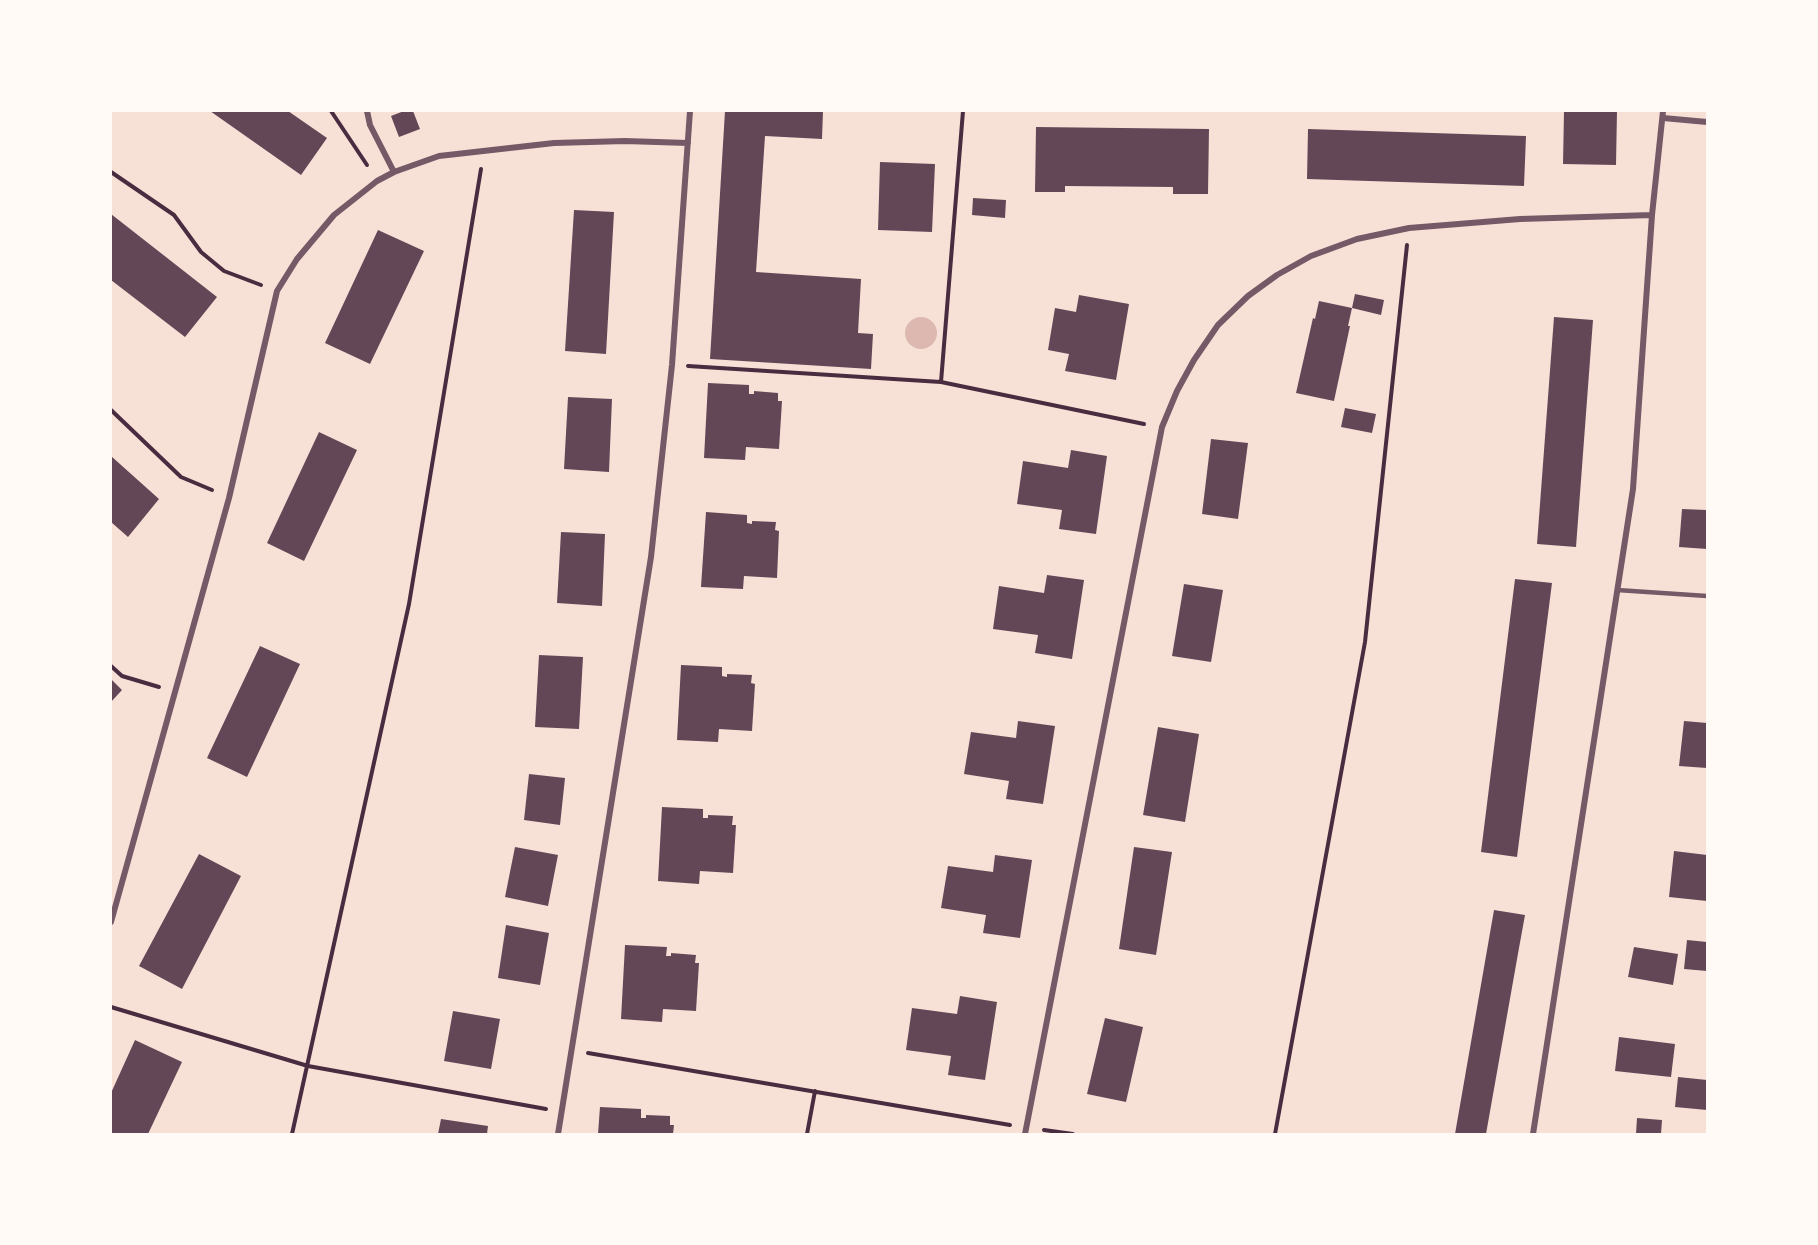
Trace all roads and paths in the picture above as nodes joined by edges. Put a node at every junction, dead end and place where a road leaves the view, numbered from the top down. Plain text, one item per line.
1 (331, 111) edge
2 (368, 111) edge
3 (690, 111) edge
4 (963, 111) edge
5 (1663, 115) edge
6 (1707, 122) edge
7 (688, 143) junction
8 (484, 150) junction
9 (111, 172) edge
10 (394, 172) junction
11 (377, 181) junction
12 (1652, 215) junction
13 (1409, 228) junction
14 (277, 291) junction
15 (672, 365) junction
16 (941, 382) junction
17 (111, 410) edge
18 (1162, 428) junction
19 (229, 498) junction
20 (1617, 590) junction
21 (1707, 596) edge
22 (111, 666) edge
23 (175, 691) junction
24 (111, 922) edge
25 (111, 1008) edge
26 (573, 1050) junction
27 (308, 1066) junction
28 (816, 1091) junction
29 (561, 1112) junction
30 (1026, 1131) edge
31 (292, 1134) edge
32 (558, 1134) edge
33 (807, 1134) edge
34 (1073, 1134) edge
35 (1275, 1134) edge
36 (1533, 1134) edge

1 - 11 path
2 - 10 street
3 - 7 street
4 - 16 path
5 - 6 street
5 - 12 street
7 - 8 street
7 - 15 street
8 - 10 street
8 - 27 path
9 - 14 path
10 - 11 street
11 - 14 street
12 - 13 street
12 - 20 street
13 - 18 street
13 - 35 path
14 - 19 street
15 - 16 path
15 - 26 street
16 - 18 path
17 - 19 path
18 - 30 street
19 - 23 street
20 - 21 lane
20 - 36 street
22 - 23 path
23 - 24 street
25 - 27 path
26 - 28 path
26 - 29 street
27 - 29 path
27 - 31 path
28 - 30 path
28 - 33 path
29 - 32 street
30 - 34 path

